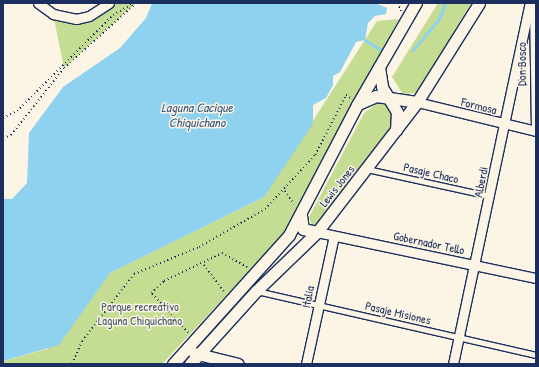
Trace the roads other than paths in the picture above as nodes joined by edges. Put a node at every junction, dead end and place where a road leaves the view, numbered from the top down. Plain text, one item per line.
1 (38, 3) edge
2 (109, 3) edge
3 (416, 3) edge
4 (480, 3) edge
5 (530, 3) edge
6 (534, 3) edge
7 (379, 65) junction
8 (392, 101) junction
9 (417, 102) junction
10 (355, 104) junction
11 (504, 124) junction
12 (536, 125) edge
13 (396, 130) junction
14 (536, 131) edge
15 (366, 169) junction
16 (491, 196) junction
17 (299, 211) junction
18 (317, 232) junction
19 (334, 236) junction
20 (476, 265) junction
21 (536, 278) edge
22 (256, 291) junction
23 (319, 305) junction
24 (459, 337) junction
25 (186, 349) junction
26 (199, 355) junction
27 (536, 355) edge
28 (173, 364) edge
29 (190, 364) edge
30 (238, 364) edge
31 (306, 364) edge
32 (453, 364) edge

1 - 2 street
3 - 7 street, Lewis Jones
4 - 9 street, Lewis Jones
5 - 11 street, Alberdi
6 - 12 street, Don Bosco
7 - 8 street
7 - 10 street, Lewis Jones
8 - 9 street
8 - 10 street
8 - 13 street
9 - 11 street, Formosa
9 - 13 street, Lewis Jones
10 - 17 street, Lewis Jones
11 - 14 street, Formosa
11 - 16 street, Alberdi
13 - 15 street, Lewis Jones
15 - 16 lane, Pasaje Chaco
15 - 18 street, Lewis Jones
16 - 20 street, Alberdi
17 - 18 street
17 - 25 street, Lewis Jones
18 - 19 street, Gobernador Tello
18 - 22 street, Lewis Jones
19 - 20 street, Gobernador Tello
19 - 23 street, Italia
20 - 21 street, Gobernador Tello
20 - 24 street, Alberdi
22 - 23 lane, Pasaje Misiones
22 - 26 street, Lewis Jones
23 - 24 lane, Pasaje Misiones
23 - 31 street, Italia
24 - 27 lane, Pasaje Misiones
24 - 32 street, Alberdi
25 - 26 street
25 - 28 street, Lewis Jones
26 - 29 street, Lewis Jones
26 - 30 street

